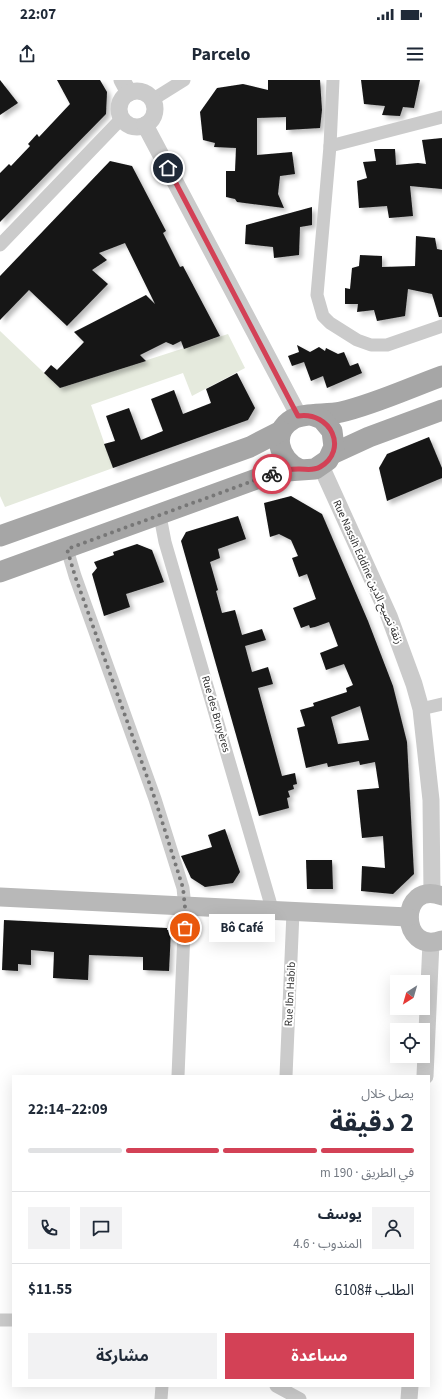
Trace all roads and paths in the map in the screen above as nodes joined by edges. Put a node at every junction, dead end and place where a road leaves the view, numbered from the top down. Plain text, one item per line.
1 (184, 80) edge
2 (333, 80) edge
3 (125, 86) edge
4 (152, 100) junction
5 (442, 117) edge
6 (122, 118) junction
7 (144, 125) junction
8 (330, 146) junction
9 (0, 245) edge
10 (442, 326) edge
11 (442, 376) edge
12 (442, 410) edge
13 (306, 416) junction
14 (281, 431) junction
15 (327, 460) junction
16 (299, 469) junction
17 (160, 516) junction
18 (0, 536) edge
19 (67, 549) junction
20 (0, 572) edge
21 (442, 704) edge
22 (421, 709) junction
23 (437, 895) edge
24 (0, 897) edge
25 (185, 907) junction
26 (273, 912) junction
27 (293, 912) junction
28 (408, 917) junction
29 (437, 941) edge
30 (178, 1075) edge
31 (286, 1075) edge
32 (425, 1075) edge
33 (0, 1320) edge
34 (12, 1320) edge
35 (162, 1387) edge
36 (278, 1387) edge
37 (410, 1387) edge
38 (161, 1399) edge
39 (300, 1399) edge
40 (409, 1399) edge

1 - 4 street
2 - 8 street
3 - 4 street
3 - 6 street
4 - 7 street
5 - 8 street
6 - 7 street
6 - 9 street
7 - 13 street
8 - 10 street
11 - 13 main road
12 - 15 main road
13 - 14 main road
13 - 15 main road
14 - 16 main road
14 - 18 main road
15 - 16 main road
15 - 22 street, Rue Nassih Eddine زنقة نصيح الدين
16 - 17 main road
17 - 19 main road
17 - 26 street, Rue des Bruyères
19 - 20 main road
19 - 25 street
21 - 22 street
22 - 23 street, Rue Nassih Eddine زنقة نصيح الدين
23 - 28 main road
24 - 25 main road
25 - 26 main road
25 - 30 street
26 - 27 main road
27 - 28 main road
27 - 31 street, Rue Ibn Habib
28 - 29 main road
29 - 32 street
33 - 34 street
35 - 38 street
36 - 39 street
37 - 40 street

